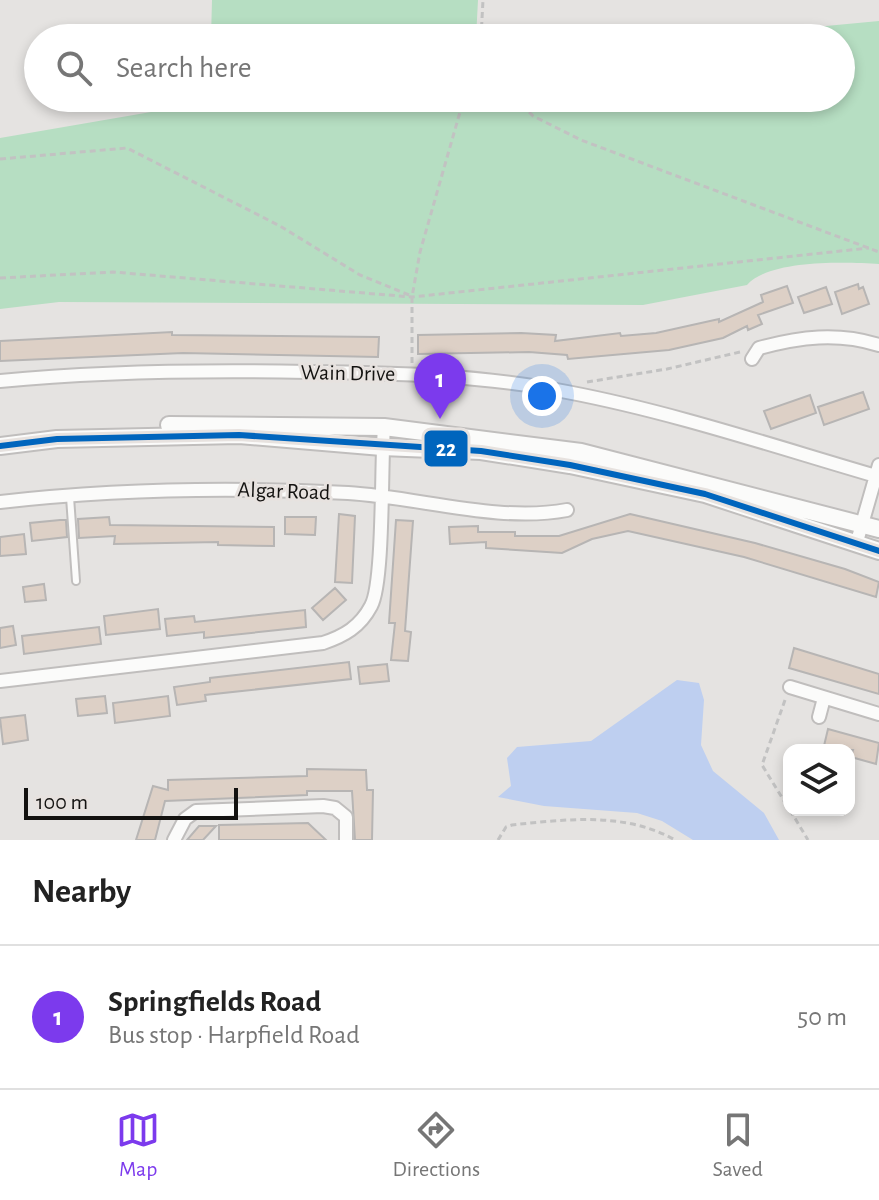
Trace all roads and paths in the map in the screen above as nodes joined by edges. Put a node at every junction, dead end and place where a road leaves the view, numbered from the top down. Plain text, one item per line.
1 (483, 0) edge
2 (482, 24) edge
3 (460, 112) edge
4 (529, 112) edge
5 (0, 159) edge
6 (869, 248) junction
7 (879, 252) edge
8 (0, 278) edge
9 (412, 297) junction
10 (879, 345) edge
11 (755, 353) joint
12 (412, 375) junction
13 (0, 381) edge
14 (565, 391) junction
15 (384, 427) junction
16 (0, 435) edge
17 (0, 446) edge
18 (382, 447) junction
19 (877, 470) edge
20 (70, 494) junction
21 (380, 495) junction
22 (0, 502) edge
23 (567, 510) dead end
24 (862, 522) junction
25 (879, 529) edge
26 (856, 545) junction
27 (879, 551) edge
28 (76, 581) dead end
29 (0, 681) edge
30 (790, 687) joint
31 (824, 698) junction
32 (879, 714) edge
33 (819, 717) dead end
34 (783, 799) edge
35 (793, 816) edge
36 (174, 840) edge
37 (346, 840) edge
38 (498, 840) edge
39 (675, 840) edge
40 (808, 840) edge

1 - 2 path
3 - 9 path
4 - 6 path
5 - 9 path
6 - 7 path
6 - 9 path
8 - 9 path
9 - 12 path
10 - 11 street
11 - 14 path
12 - 13 street, Wain Drive
12 - 14 street, Wain Drive
14 - 19 street, Wain Drive
15 - 16 street
15 - 18 street
15 - 24 street
17 - 18 street
18 - 21 street
18 - 26 street
19 - 24 street
20 - 21 street, Algar Road
20 - 22 street, Algar Road
20 - 28 lane
21 - 23 street, Algar Road
21 - 29 street
24 - 25 street
24 - 26 street
26 - 27 street
30 - 31 street
30 - 34 path
31 - 32 street
31 - 33 street
35 - 40 path
36 - 37 street
38 - 39 path

